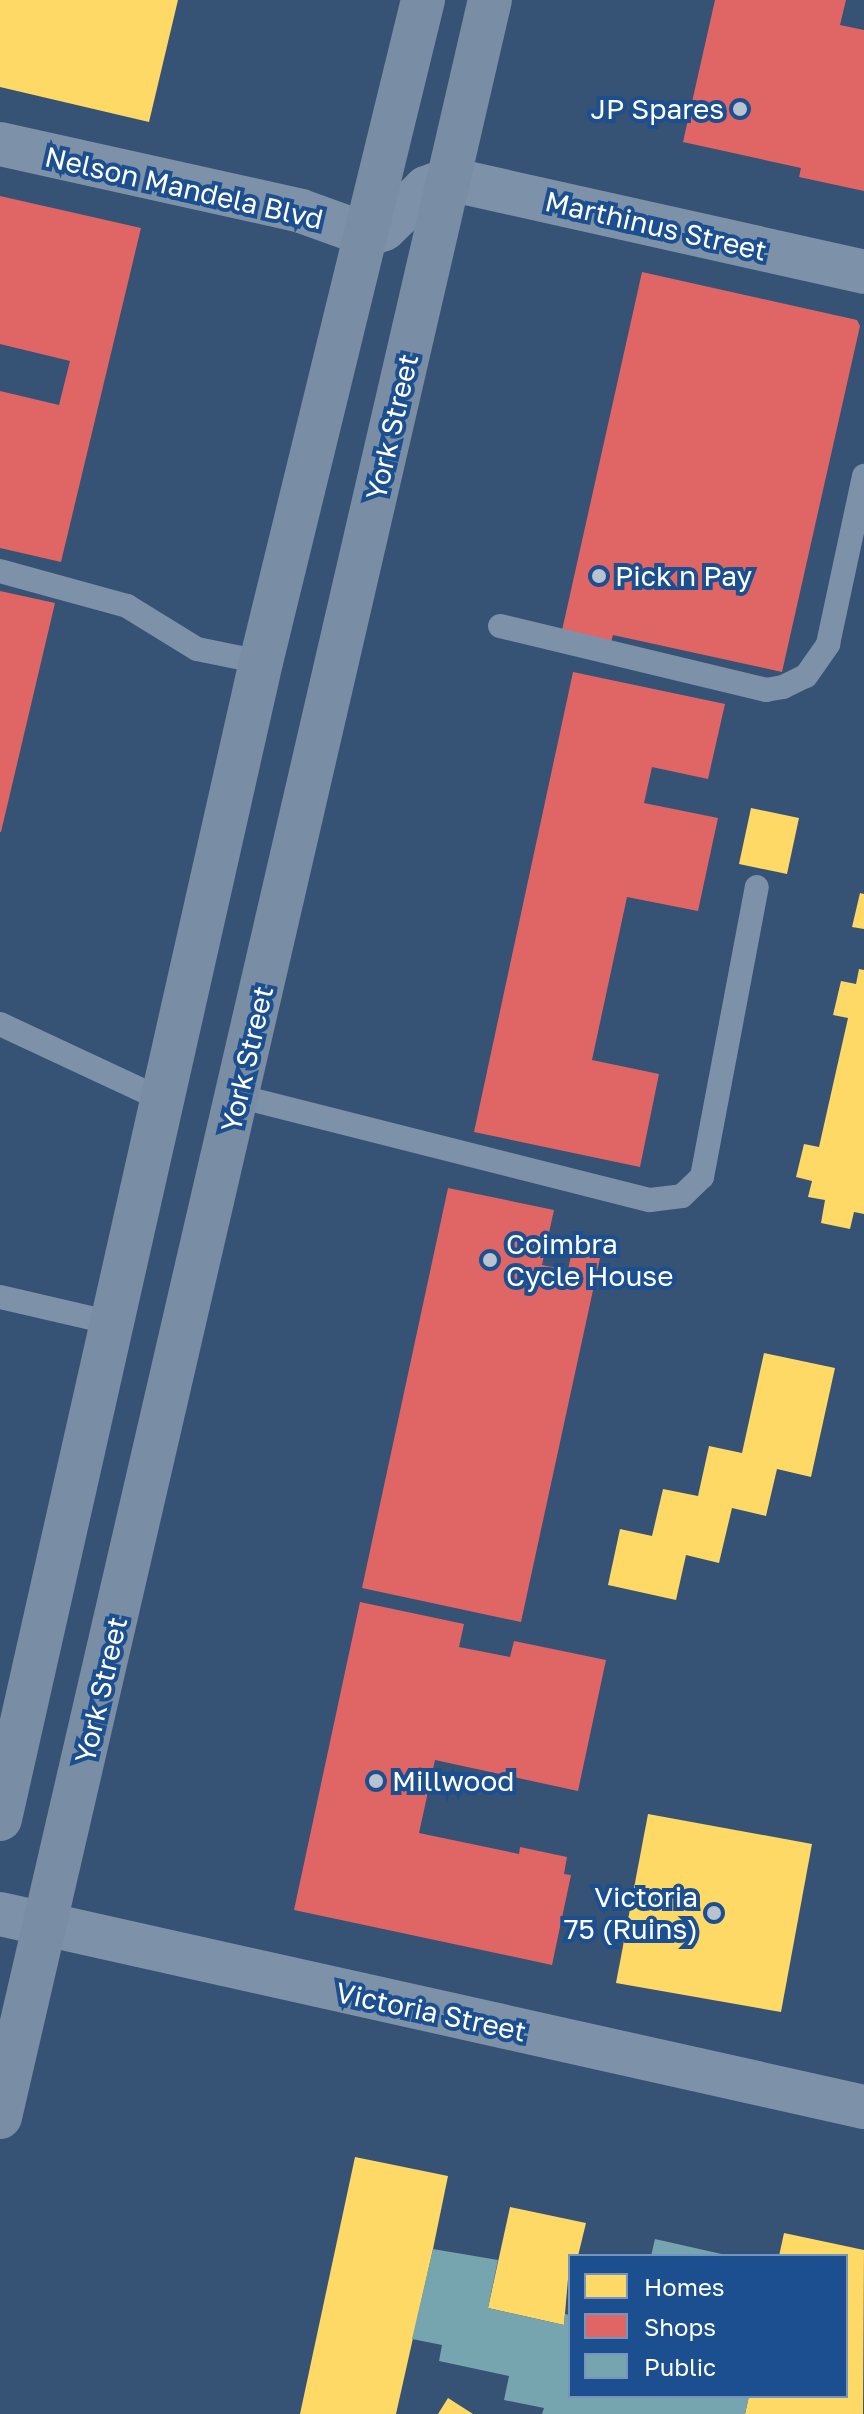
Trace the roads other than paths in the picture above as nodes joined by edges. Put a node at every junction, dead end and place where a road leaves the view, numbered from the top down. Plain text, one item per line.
1 (423, 0) edge
2 (490, 0) edge
3 (0, 144) edge
4 (449, 179) junction
5 (368, 235) junction
6 (864, 272) edge
7 (864, 476) edge
8 (0, 571) edge
9 (500, 626) dead end
10 (261, 662) junction
11 (757, 887) dead end
12 (0, 1024) edge
13 (238, 1096) junction
14 (163, 1100) junction
15 (0, 1297) edge
16 (113, 1323) junction
17 (0, 1819) edge
18 (0, 1914) edge
19 (42, 1927) junction
20 (864, 2107) edge
21 (0, 2117) edge

1 - 5 main road
2 - 4 main road, York Street
3 - 5 street, Nelson Mandela Blvd
4 - 5 street
4 - 6 street, Marthinus Street
4 - 13 main road, York Street
5 - 10 main road
7 - 9 lane
8 - 10 lane
10 - 14 main road
11 - 13 lane
12 - 14 lane
13 - 19 main road, York Street
14 - 16 main road
15 - 16 lane
16 - 17 main road
18 - 19 street, Victoria Street
19 - 20 street, Victoria Street
19 - 21 main road, York Street

